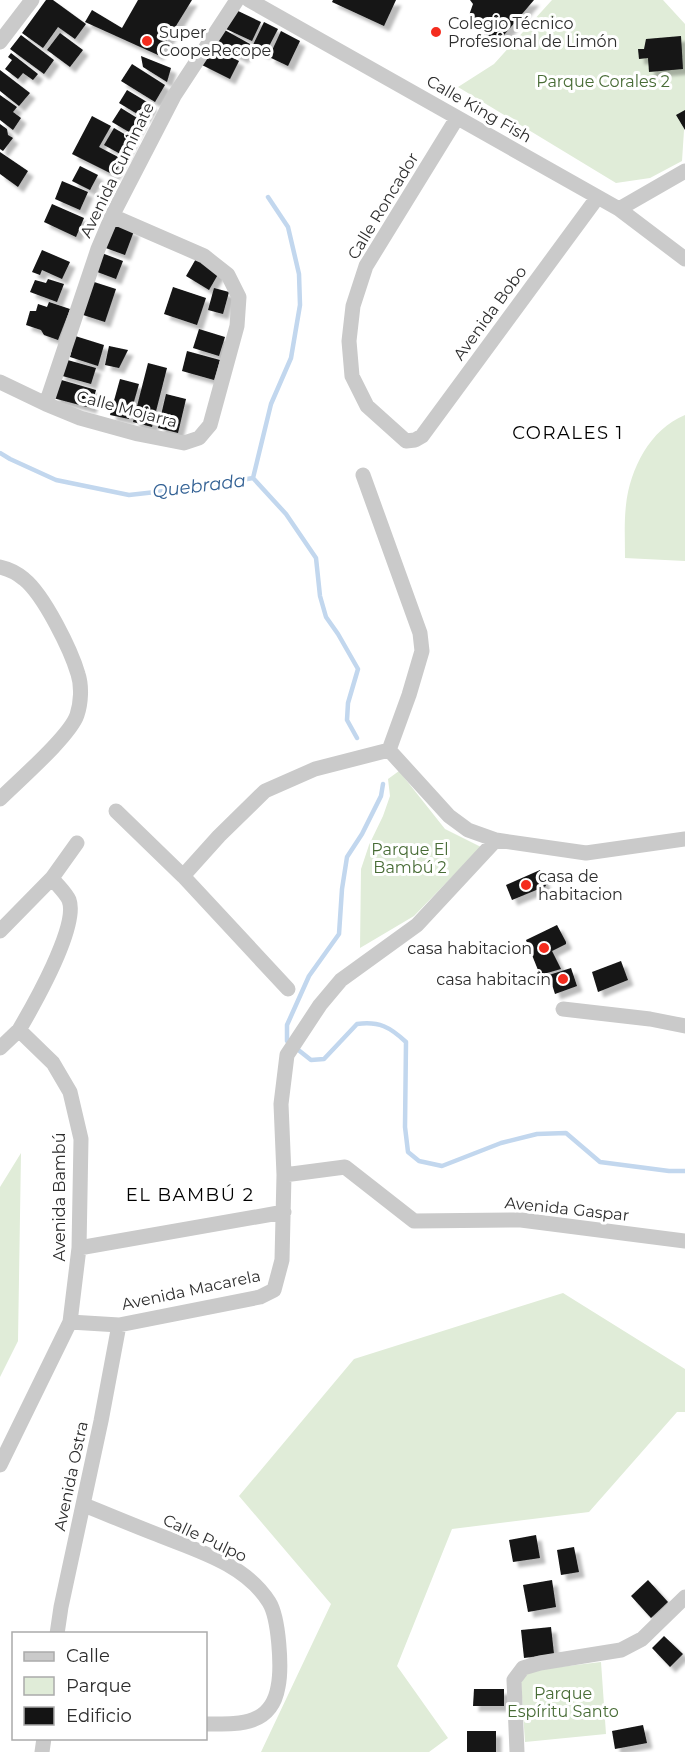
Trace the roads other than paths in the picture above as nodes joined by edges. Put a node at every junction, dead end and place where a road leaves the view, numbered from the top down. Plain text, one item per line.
1 (32, 0) edge
2 (237, 0) edge
3 (249, 0) edge
4 (0, 42) edge
5 (457, 118) junction
6 (685, 171) edge
7 (597, 198) junction
8 (619, 209) junction
9 (112, 216) junction
10 (685, 259) edge
11 (0, 382) edge
12 (46, 404) junction
13 (406, 441) joint
14 (363, 475) dead end
15 (0, 567) edge
16 (389, 750) junction
17 (0, 799) edge
18 (116, 811) dead end
19 (685, 839) edge
20 (496, 840) junction
21 (77, 843) dead end
22 (183, 876) junction
23 (51, 878) junction
24 (0, 931) edge
25 (288, 989) dead end
26 (563, 1009) dead end
27 (685, 1026) edge
28 (19, 1030) junction
29 (0, 1048) edge
30 (284, 1175) junction
31 (284, 1212) junction
32 (685, 1241) edge
33 (79, 1248) junction
34 (70, 1322) junction
35 (118, 1325) junction
36 (0, 1465) edge
37 (84, 1505) junction
38 (685, 1597) edge
39 (57, 1632) edge
40 (207, 1724) edge
41 (517, 1752) edge

1 - 4 street
2 - 9 street, Avenida Cuminate
3 - 5 street, Calle King Fish
5 - 7 street, Calle King Fish
5 - 13 street, Calle Roncador
6 - 8 street
7 - 8 street, Calle King Fish
7 - 13 street, Avenida Bobo
8 - 10 street, Calle King Fish
9 - 12 street, Avenida Cuminate
9 - 12 street, Calle Mojarra
11 - 12 street, Calle Mojarra
14 - 16 street
15 - 17 street
16 - 20 street
16 - 22 street
18 - 22 street
19 - 20 street
20 - 30 street, Avenida Macarela
21 - 23 street
22 - 25 street
23 - 24 street
23 - 28 street
26 - 27 street
28 - 29 street
28 - 33 street, Avenida Bambú
30 - 31 street, Avenida Macarela
30 - 32 street, Avenida Gaspar
31 - 33 street
31 - 35 street, Avenida Macarela
33 - 34 street, Avenida Bambú
34 - 35 street, Avenida Macarela
34 - 36 street, Avenida Bambú
35 - 37 street, Avenida Ostra
37 - 39 street, Avenida Ostra
37 - 40 street, Calle Pulpo
38 - 41 street

